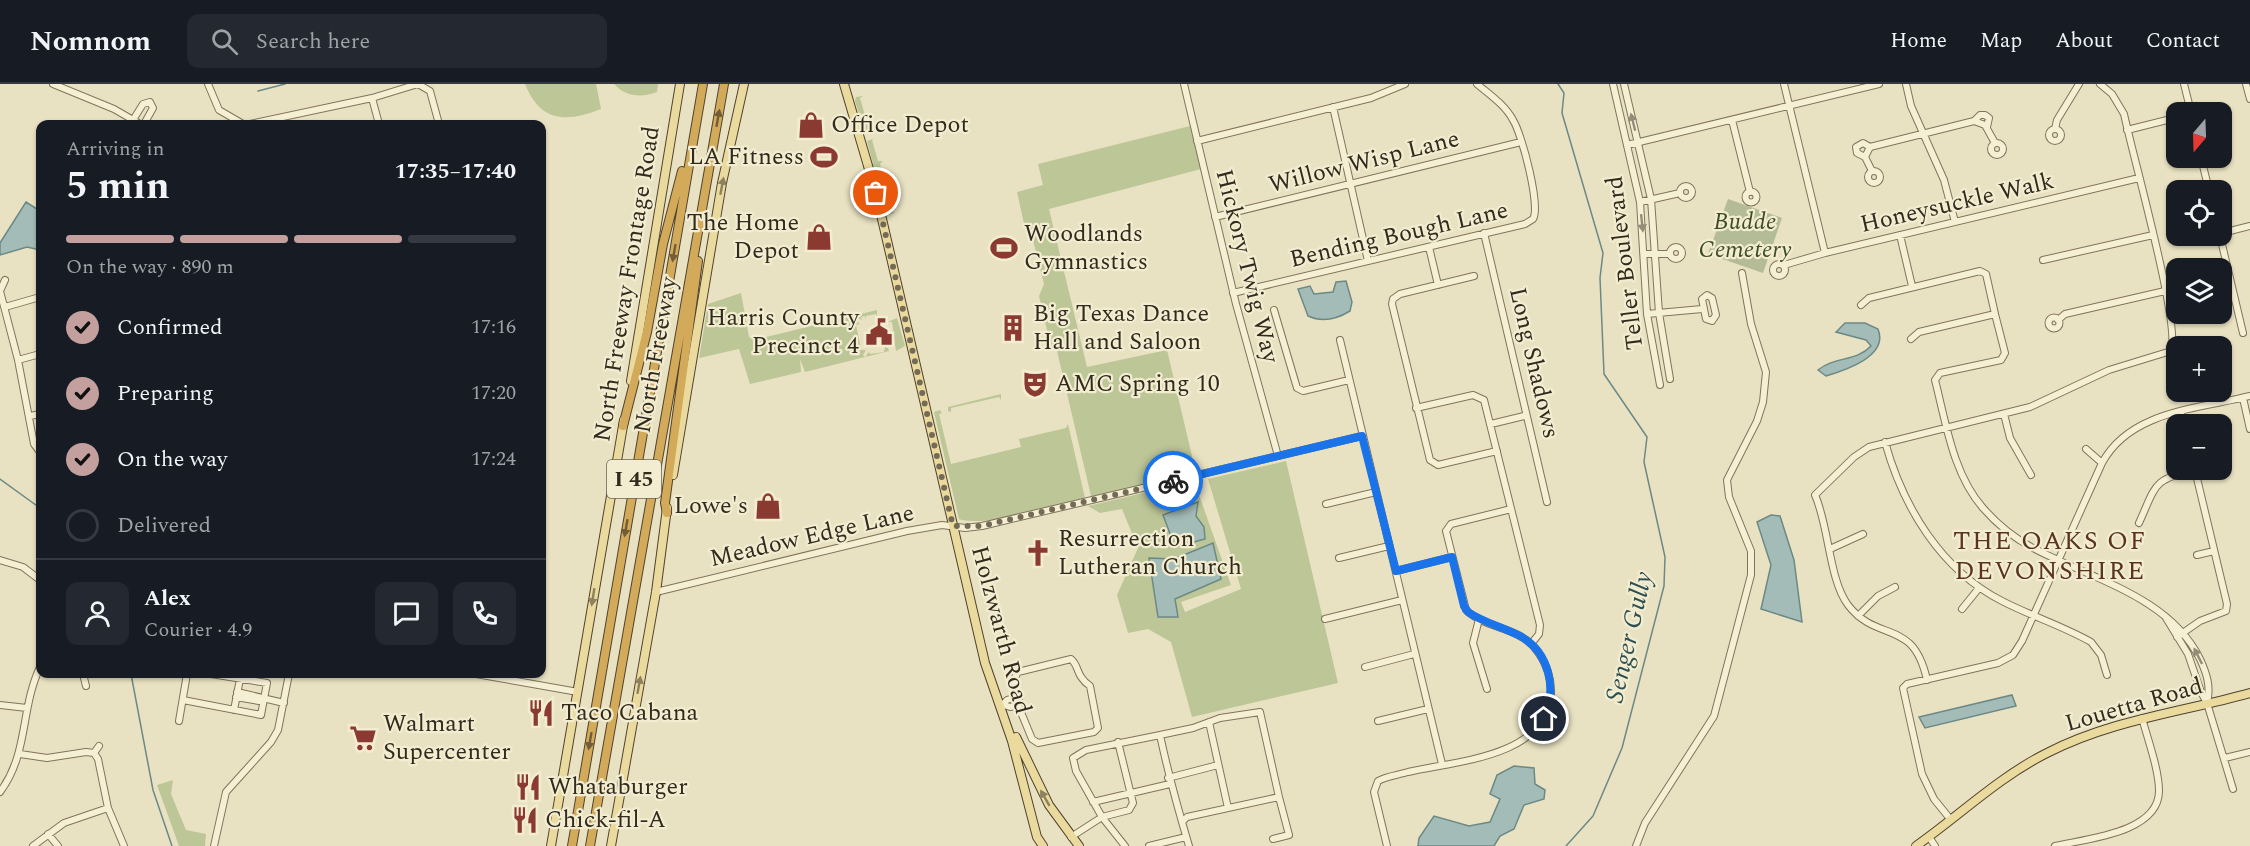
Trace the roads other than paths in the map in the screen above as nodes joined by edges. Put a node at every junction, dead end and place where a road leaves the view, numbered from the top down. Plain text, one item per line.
1 (53, 84) edge
2 (78, 84) edge
3 (208, 84) edge
4 (420, 84) edge
5 (680, 84) edge
6 (702, 84) edge
7 (724, 84) edge
8 (744, 84) edge
9 (844, 84) edge
10 (1184, 84) edge
11 (1405, 84) edge
12 (1477, 84) edge
13 (1612, 84) edge
14 (1624, 84) edge
15 (1784, 84) edge
16 (1880, 84) edge
17 (1906, 84) edge
18 (2079, 84) edge
19 (2100, 84) edge
20 (2184, 84) edge
21 (2246, 84) edge
22 (74, 92) junction
23 (372, 98) junction
24 (2250, 99) edge
25 (2188, 102) edge
26 (1790, 106) junction
27 (1333, 107) junction
28 (698, 112) junction
29 (133, 120) joint
30 (145, 120) edge
31 (236, 120) edge
32 (269, 120) edge
33 (378, 120) edge
34 (438, 120) edge
35 (1732, 120) junction
36 (2166, 120) edge
37 (2055, 129) dead end
38 (2127, 130) junction
39 (1925, 134) junction
40 (1197, 141) junction
41 (1521, 142) junction
42 (1638, 143) junction
43 (1995, 143) dead end
44 (1627, 145) junction
45 (1870, 147) junction
46 (1865, 157) junction
47 (710, 163) junction
48 (1872, 171) dead end
49 (2139, 178) junction
50 (1350, 184) junction
51 (1750, 192) dead end
52 (1680, 193) dead end
53 (1651, 199) junction
54 (1640, 202) junction
55 (1215, 217) junction
56 (1955, 222) junction
57 (2250, 226) edge
58 (2232, 231) edge
59 (1484, 233) junction
60 (1899, 235) junction
61 (2153, 235) junction
62 (2224, 246) edge
63 (1429, 247) junction
64 (1825, 253) junction
65 (1645, 254) junction
66 (1656, 254) junction
67 (1670, 254) dead end
68 (2043, 260) dead end
69 (1368, 261) junction
70 (1784, 265) dead end
71 (1742, 273) dead end
72 (1474, 276) dead end
73 (5, 280) dead end
74 (1438, 285) junction
75 (1912, 286) junction
76 (2165, 291) junction
77 (1233, 293) junction
78 (36, 298) edge
79 (1861, 305) dead end
80 (5, 307) junction
81 (1702, 309) dead end
82 (1274, 310) dead end
83 (1659, 313) junction
84 (1647, 314) junction
85 (1995, 314) junction
86 (2058, 320) dead end
87 (2243, 333) dead end
88 (1911, 339) dead end
89 (1340, 340) dead end
90 (36, 355) edge
91 (18, 360) junction
92 (1667, 366) junction
93 (1657, 368) junction
94 (1670, 379) dead end
95 (1349, 380) junction
96 (1660, 385) dead end
97 (2246, 397) edge
98 (1416, 408) junction
99 (2181, 413) joint
100 (2004, 414) junction
101 (36, 415) edge
102 (30, 416) junction
103 (1524, 416) dead end
104 (1491, 424) junction
105 (623, 426) junction
106 (1946, 427) junction
107 (2250, 429) edge
108 (1362, 436) junction
109 (1885, 442) junction
110 (36, 447) edge
111 (2086, 449) dead end
112 (1497, 451) junction
113 (1278, 456) junction
114 (2102, 463) junction
115 (2031, 475) dead end
116 (2166, 478) edge
117 (2197, 480) edge
118 (1376, 492) junction
119 (1547, 502) dead end
120 (1326, 504) dead end
121 (1511, 509) junction
122 (666, 513) junction
123 (2139, 523) dead end
124 (953, 526) junction
125 (1863, 534) dead end
126 (1389, 546) junction
127 (1830, 549) junction
128 (2214, 551) junction
129 (2197, 555) dead end
130 (1452, 557) junction
131 (1339, 558) dead end
132 (0, 560) edge
133 (2058, 561) junction
134 (1396, 571) junction
135 (36, 577) edge
136 (1895, 587) dead end
137 (1980, 588) junction
138 (656, 592) junction
139 (1402, 600) junction
140 (1962, 609) dead end
141 (1858, 616) junction
142 (2033, 616) junction
143 (1325, 619) dead end
144 (1479, 619) junction
145 (2180, 634) junction
146 (1531, 644) junction
147 (1414, 654) junction
148 (1365, 667) dead end
149 (2107, 675) dead end
150 (36, 676) edge
151 (84, 678) edge
152 (186, 678) edge
153 (219, 678) edge
154 (288, 678) edge
155 (499, 678) edge
156 (1927, 680) junction
157 (86, 686) dead end
158 (238, 688) junction
159 (1487, 689) dead end
160 (578, 692) junction
161 (2250, 693) edge
162 (1016, 697) junction
163 (264, 699) junction
164 (183, 700) junction
165 (284, 703) junction
166 (2207, 703) junction
167 (0, 705) edge
168 (1018, 705) junction
169 (1002, 706) junction
170 (27, 708) junction
171 (235, 708) junction
172 (1428, 709) junction
173 (2142, 718) junction
174 (179, 721) dead end
175 (1005, 721) junction
176 (1378, 721) dead end
177 (1209, 722) junction
178 (1160, 735) junction
179 (1118, 742) junction
180 (99, 746) dead end
181 (2250, 752) edge
182 (94, 753) junction
183 (20, 754) junction
184 (2225, 758) junction
185 (1442, 764) junction
186 (1218, 765) junction
187 (1169, 781) junction
188 (2233, 789) dead end
189 (0, 792) edge
190 (1131, 793) junction
191 (1279, 797) junction
192 (1094, 802) junction
193 (108, 808) junction
194 (1228, 808) junction
195 (1102, 817) junction
196 (1951, 820) junction
197 (1183, 821) junction
198 (48, 834) junction
199 (1037, 837) junction
200 (1071, 837) junction
201 (1186, 837) junction
202 (1929, 837) junction
203 (1273, 840) dead end
204 (33, 846) edge
205 (58, 846) edge
206 (124, 846) edge
207 (214, 846) edge
208 (551, 846) edge
209 (572, 846) edge
210 (590, 846) edge
211 (611, 846) edge
212 (1035, 846) edge
213 (1043, 846) edge
214 (1079, 846) edge
215 (1125, 846) edge
216 (1149, 846) edge
217 (1189, 846) edge
218 (1387, 846) edge
219 (1636, 846) edge
220 (1916, 846) edge
221 (1935, 846) edge
222 (2055, 846) edge

1 - 22 street
2 - 22 street
3 - 31 street
4 - 23 street
4 - 34 street
5 - 105 main road, North Freeway Frontage Road
6 - 28 highway, North Freeway / I 45
47 -> 7 highway, North Freeway / I 45
122 -> 8 main road
9 - 124 main road, Holzwarth Road
10 - 40 street, Hickory Twig Way
11 - 27 street
12 - 41 street
13 - 44 street, Teller Boulevard
42 -> 14 street, Teller Boulevard
15 - 26 street
16 - 26 street
17 - 39 street
18 - 37 street
19 - 38 street
20 - 25 street
21 - 24 street
22 - 29 street
23 - 32 street
23 - 33 street
26 - 35 street
26 - 64 street
27 - 40 street
27 - 50 street
28 - 105 highway
28 -> 209 highway, North Freeway / I 45
29 - 30 street
35 - 42 street
35 - 51 street
36 - 38 street
38 - 49 street
39 - 43 street
39 - 45 street
39 - 56 street
40 - 55 street, Hickory Twig Way
41 - 50 street, Willow Wisp Lane
41 - 59 street, Bending Bough Lane
42 - 44 street
42 - 53 street, Teller Boulevard
44 - 54 street, Teller Boulevard
45 - 46 street
45 - 46 street
46 - 48 street
47 - 122 highway
47 - 210 highway, North Freeway / I 45
49 - 56 street, Honeysuckle Walk
49 - 61 street
50 - 55 street, Willow Wisp Lane
50 - 69 street
52 - 53 street
53 - 54 street
53 - 66 street, Teller Boulevard
54 -> 65 street, Teller Boulevard
55 - 77 street, Hickory Twig Way
56 - 60 street, Honeysuckle Walk
57 - 58 street
59 - 63 street, Bending Bough Lane
59 - 119 street, Long Shadows
60 - 64 street, Honeysuckle Walk
60 - 75 street
61 - 68 street
61 - 76 street
62 - 87 street
63 - 69 street, Bending Bough Lane
63 - 74 street
64 - 70 street, Honeysuckle Walk
65 - 66 street
65 - 84 street, Teller Boulevard
66 - 67 street
66 - 83 street, Teller Boulevard
69 - 77 street, Bending Bough Lane
71 - 219 street
72 - 74 street
73 - 80 street
74 - 98 street
75 - 79 street
75 - 85 street
76 - 86 street
76 - 100 street
77 - 113 street, Hickory Twig Way
78 - 80 street
80 - 91 street
81 - 83 street
82 - 95 street
83 - 84 street
83 - 92 street, Teller Boulevard
84 - 93 street, Teller Boulevard
85 - 88 street
85 - 106 street
89 - 95 street
90 - 91 street
91 - 102 street
92 - 93 street, Teller Boulevard
92 - 94 street, Teller Boulevard
93 - 96 street, Teller Boulevard
95 - 108 street
97 - 99 street
97 - 107 street
98 - 104 street
98 - 112 street
99 - 114 street
100 - 106 street
100 - 115 street
101 - 102 street
102 - 110 street
103 - 104 street
104 - 112 street
105 -> 160 main road, North Freeway Frontage Road
106 - 109 street
106 - 133 street
108 - 113 street, Meadow Edge Lane
108 - 118 street
109 - 127 street
109 - 137 street
111 - 114 street
112 - 121 street
113 - 124 street, Meadow Edge Lane
114 - 133 street
116 - 123 street
117 - 128 street
118 - 120 street
118 - 126 street
121 - 130 street
121 - 146 street
122 - 138 main road
124 - 138 street, Meadow Edge Lane
124 - 169 main road, Holzwarth Road
125 - 127 street
126 - 131 street
126 - 134 street
127 - 141 street
128 - 129 street
128 - 145 street
130 - 134 street
130 - 144 street
132 - 135 street
133 - 142 street
133 - 145 street
134 - 139 street
136 - 141 street
137 - 140 street
137 - 142 street
211 -> 138 main road
139 - 143 street
139 - 147 street
141 - 156 street
142 - 149 street
142 - 156 street
144 - 146 street
144 - 159 street
145 - 166 street
166 -> 145 street
146 - 185 street
147 - 148 street
147 - 172 street
150 - 170 street
151 - 157 street
152 - 164 street
153 - 158 street
154 - 165 street
155 - 160 street
156 - 196 street
158 - 163 street
158 - 163 street
158 - 171 street
160 - 208 main road, North Freeway Frontage Road
161 - 166 main road, Louetta Road
162 - 168 street
162 - 168 street
162 - 169 street
163 - 165 street
163 - 171 street
164 - 171 street
164 - 174 street
165 - 207 street
166 - 173 main road, Louetta Road
166 - 184 street
167 - 170 street
168 - 169 street
169 - 175 main road, Holzwarth Road
170 - 183 street
172 - 176 street
172 - 185 street
173 - 196 main road, Louetta Road
173 - 222 street
175 - 199 main road, Holzwarth Road
200 -> 175 main road
177 - 178 street
177 - 186 street
177 - 191 street
178 - 179 street
178 - 187 street
179 - 190 street
179 - 192 street
180 - 182 street
181 - 184 street
182 - 183 street
182 - 193 street
183 - 189 street
184 - 188 street
185 - 218 street
186 - 187 street
186 - 194 street
187 - 190 street
187 - 197 street
190 - 192 street
190 - 195 street
191 - 194 street
191 - 203 street
192 - 195 street
193 - 198 street
193 - 206 street
194 - 197 street
195 - 200 street
195 - 215 street
196 - 202 main road, Louetta Road
197 - 201 street
198 - 204 street
198 - 205 street
199 - 212 main road, Holzwarth Road
199 - 213 main road, Holzwarth Road
200 - 214 main road
201 - 216 street
201 - 217 street
202 - 220 main road, Louetta Road
202 - 221 street

